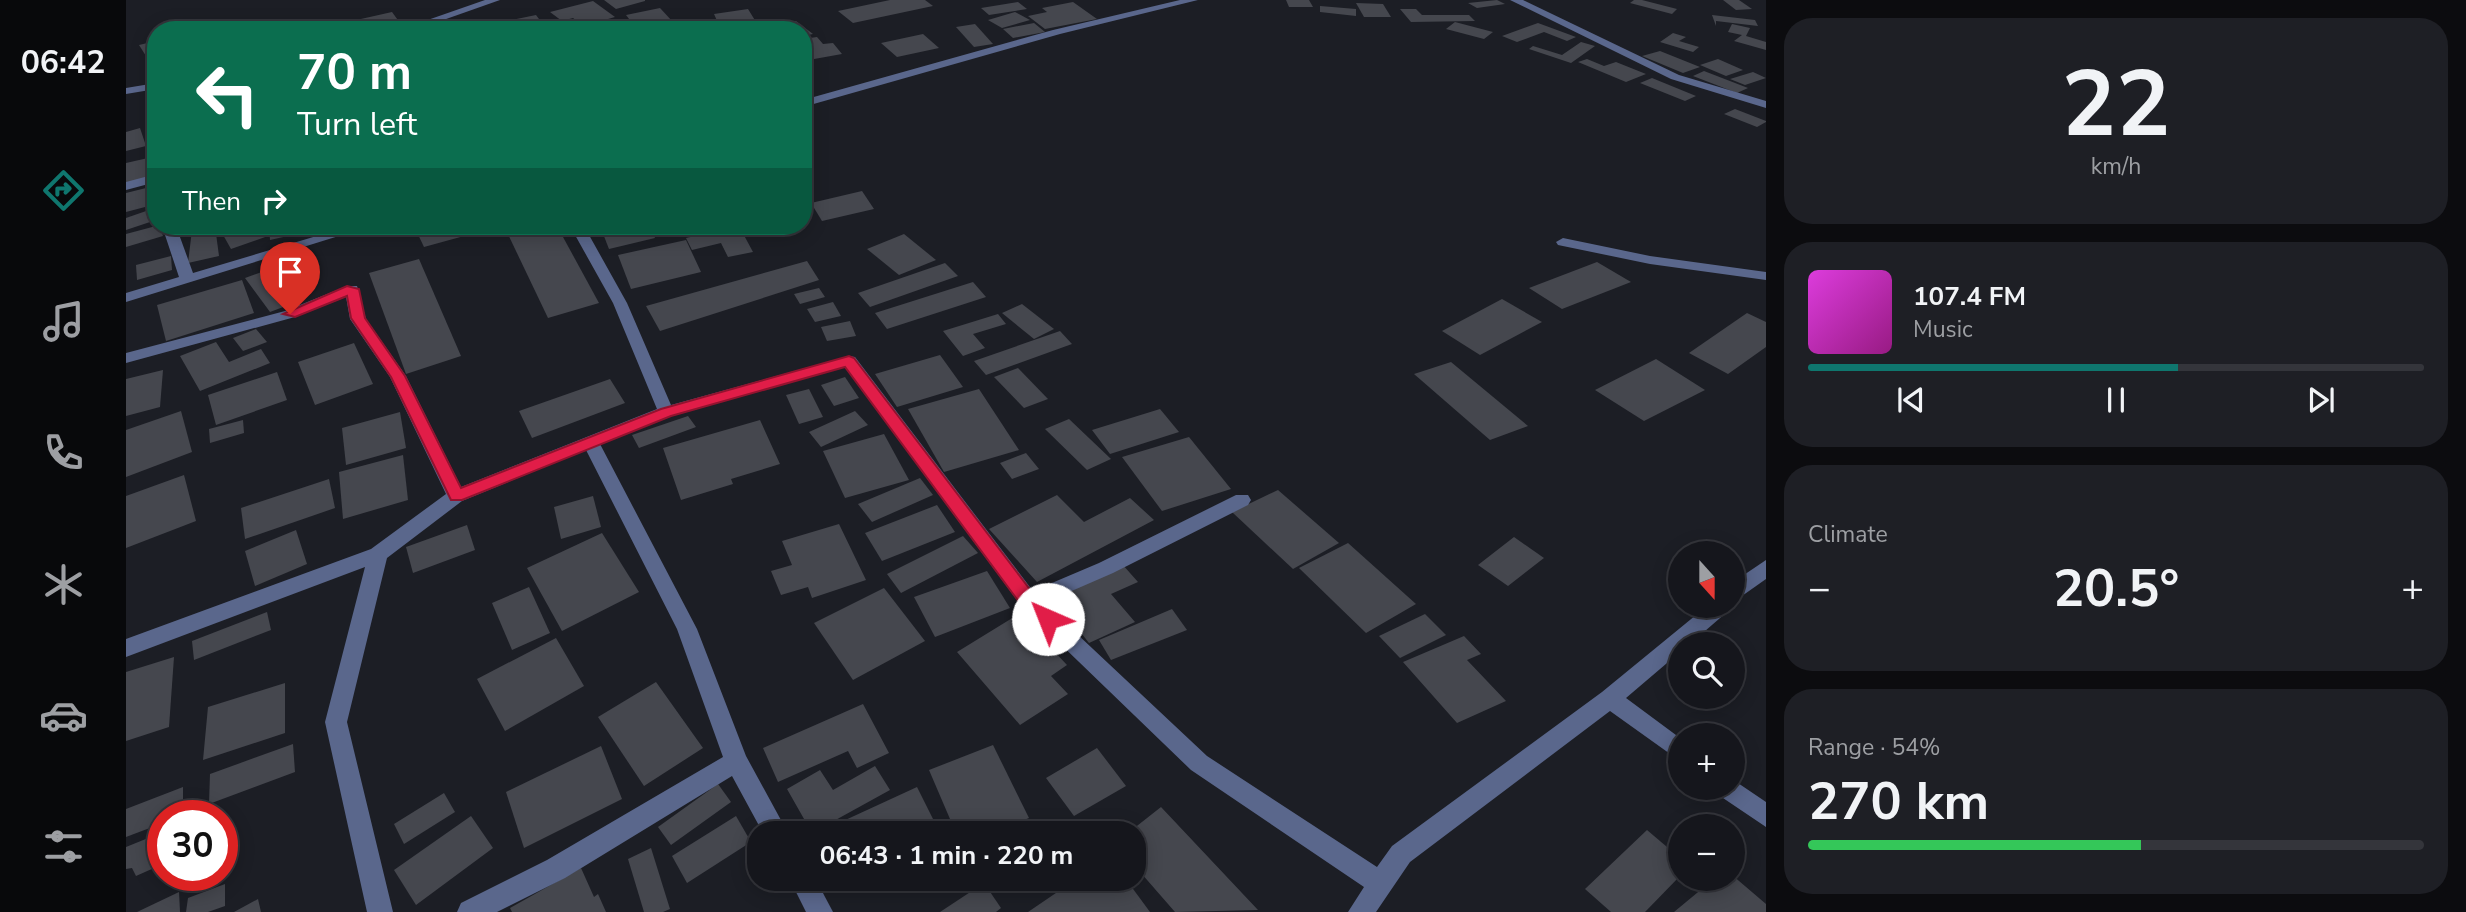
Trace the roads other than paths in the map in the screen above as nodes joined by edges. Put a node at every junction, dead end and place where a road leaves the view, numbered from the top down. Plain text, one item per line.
1 (495, 0) edge
2 (1193, 0) edge
3 (1515, 0) edge
4 (431, 21) edge
5 (147, 88) edge
6 (126, 92) edge
7 (812, 101) edge
8 (1766, 105) edge
9 (147, 180) edge
10 (126, 186) edge
11 (172, 235) edge
12 (333, 235) edge
13 (583, 235) edge
14 (1563, 242) dead end
15 (1766, 276) edge
16 (187, 278) junction
17 (126, 298) edge
18 (126, 358) edge
19 (666, 412) junction
20 (590, 441) junction
21 (456, 496) junction
22 (1242, 500) dead end
23 (378, 554) junction
24 (1764, 571) edge
25 (1745, 585) edge
26 (1029, 601) junction
27 (1706, 618) edge
28 (126, 648) edge
29 (1610, 699) junction
30 (1668, 742) edge
31 (736, 761) junction
32 (1744, 800) edge
33 (1766, 816) edge
34 (769, 821) edge
35 (1380, 883) junction
36 (808, 891) edge
37 (380, 912) edge
38 (470, 912) edge
39 (820, 912) edge
40 (1362, 912) edge

1 - 4 street
2 - 7 street
3 - 8 street
5 - 6 street
9 - 10 street
11 - 16 street
12 - 16 street
13 - 19 street
14 - 15 street
16 - 17 street
18 - 21 street
19 - 20 street
19 - 26 street
20 - 21 street
20 - 31 street
21 - 23 street
22 - 26 street
23 - 28 street
23 - 37 street
24 - 25 street
26 - 35 street
27 - 29 street
29 - 30 street
29 - 35 street
31 - 34 street
31 - 38 street
32 - 33 street
35 - 40 street
36 - 39 street

